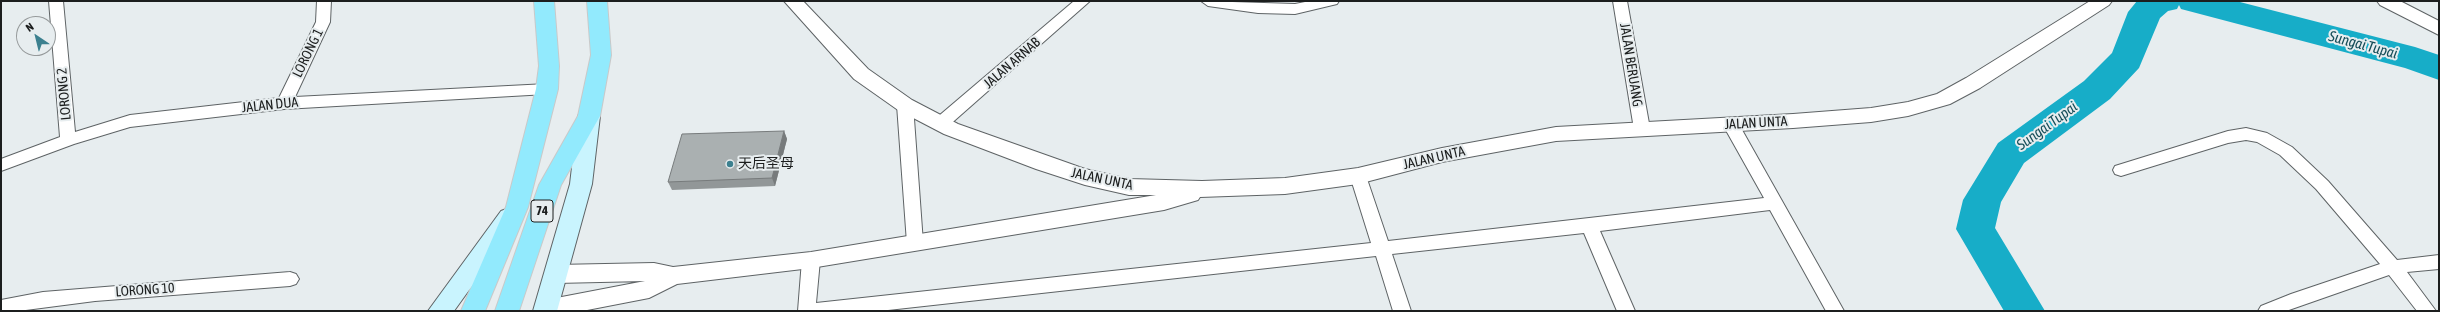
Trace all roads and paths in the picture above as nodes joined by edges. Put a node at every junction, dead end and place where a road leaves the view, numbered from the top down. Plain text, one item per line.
1 (56, 1) edge
2 (324, 1) edge
3 (544, 1) edge
4 (597, 1) edge
5 (793, 1) edge
6 (1083, 1) edge
7 (1208, 1) edge
8 (1332, 1) edge
9 (1620, 1) edge
10 (2103, 1) edge
11 (2386, 1) edge
12 (2439, 29) edge
13 (547, 89) junction
14 (284, 103) junction
15 (905, 105) junction
16 (589, 116) junction
17 (940, 124) junction
18 (1731, 124) junction
19 (1642, 129) junction
20 (68, 140) junction
21 (1, 165) edge
22 (2121, 170) dead end
23 (1358, 176) junction
24 (1129, 187) junction
25 (1202, 189) junction
26 (1776, 203) junction
27 (517, 207) junction
28 (1063, 218) junction
29 (1589, 226) junction
30 (915, 242) junction
31 (1382, 248) junction
32 (811, 260) junction
33 (2439, 262) edge
34 (2393, 267) junction
35 (556, 274) junction
36 (673, 276) junction
37 (290, 279) dead end
38 (1, 307) edge
39 (546, 310) edge
40 (440, 311) edge
41 (473, 311) edge
42 (507, 311) edge
43 (807, 311) edge
44 (813, 311) edge
45 (1402, 311) edge
46 (1626, 311) edge
47 (1835, 311) edge
48 (2267, 311) edge
49 (2427, 311) edge

1 - 20 street, LORONG 2
2 - 14 street, LORONG 1
3 - 13 main road, 74
4 - 16 main road, 74
5 - 15 street, JALAN UNTA
6 - 17 street, JALAN ARNAB
7 - 8 street
9 - 19 street, JALAN BERUANG
10 - 18 street, JALAN UNTA
11 - 12 street
13 - 14 street, JALAN DUA
13 - 27 main road, 74
14 - 20 street, JALAN DUA
15 - 17 street, JALAN UNTA
15 - 30 street
16 - 35 main road
16 - 42 main road, 74
17 - 24 street, JALAN UNTA
18 - 19 street, JALAN UNTA
18 - 26 street
19 - 23 street, JALAN UNTA
20 - 21 street, JALAN DUA
22 - 34 street
23 - 25 street, JALAN UNTA
23 - 31 street
24 - 25 street, JALAN UNTA
24 - 28 street
25 - 28 street
26 - 29 street
26 - 47 street
27 - 40 main road
27 - 41 main road, 74
28 - 30 street
29 - 31 street
29 - 46 street
30 - 32 street
31 - 44 street
31 - 45 street
32 - 36 street
32 - 43 street
33 - 34 street
34 - 48 street
34 - 49 street
35 - 36 street
35 - 39 main road
36 - 39 street
37 - 38 street, LORONG 10

